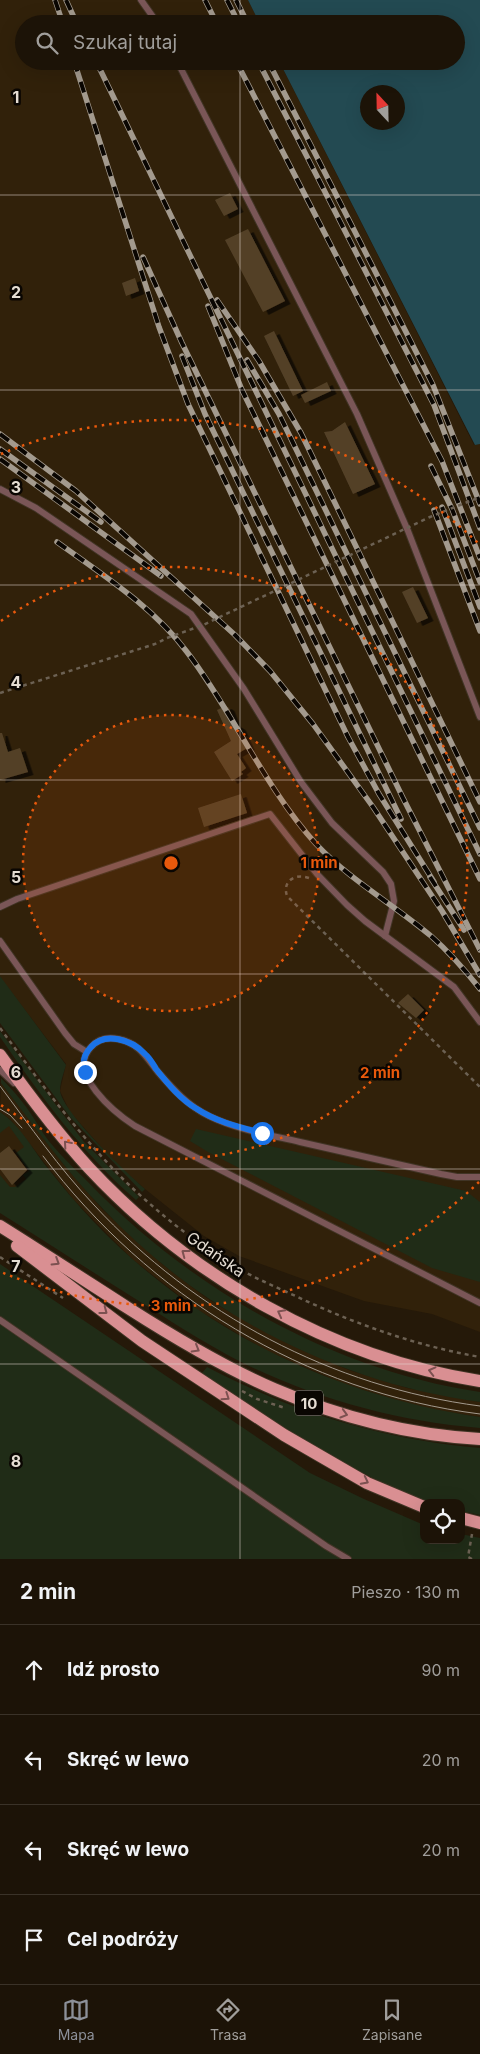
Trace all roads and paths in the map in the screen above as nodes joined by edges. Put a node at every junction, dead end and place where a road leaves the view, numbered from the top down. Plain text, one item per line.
1 (141, 0) edge
2 (152, 15) edge
3 (182, 70) edge
4 (0, 489) edge
5 (480, 497) edge
6 (0, 693) edge
7 (480, 717) edge
8 (317, 874) junction
9 (0, 907) edge
10 (384, 936) junction
11 (0, 941) edge
12 (480, 1022) edge
13 (0, 1028) edge
14 (86, 1052) junction
15 (0, 1055) edge
16 (0, 1070) edge
17 (480, 1088) edge
18 (47, 1119) junction
19 (480, 1177) edge
20 (0, 1226) edge
21 (0, 1233) edge
22 (0, 1257) edge
23 (42, 1284) dead end
24 (480, 1303) edge
25 (0, 1320) edge
26 (480, 1358) edge
27 (480, 1381) edge
28 (480, 1439) edge
29 (420, 1505) edge
30 (465, 1519) edge
31 (479, 1523) edge
32 (472, 1535) dead end
33 (348, 1559) edge
34 (472, 1559) edge

1 - 2 lane
3 - 7 lane
4 - 10 lane
5 - 6 path, bridge
8 - 9 lane
8 - 10 lane
8 - 17 path
10 - 12 lane
11 - 14 lane
13 - 26 path
14 - 19 lane
14 - 24 lane
15 - 18 main road, Gdańska
16 - 18 lane
27 -> 18 main road, Gdańska
20 -> 28 main road, 10
21 -> 29 main road
22 - 23 path
25 - 33 lane
30 - 31 main road
32 - 34 path

